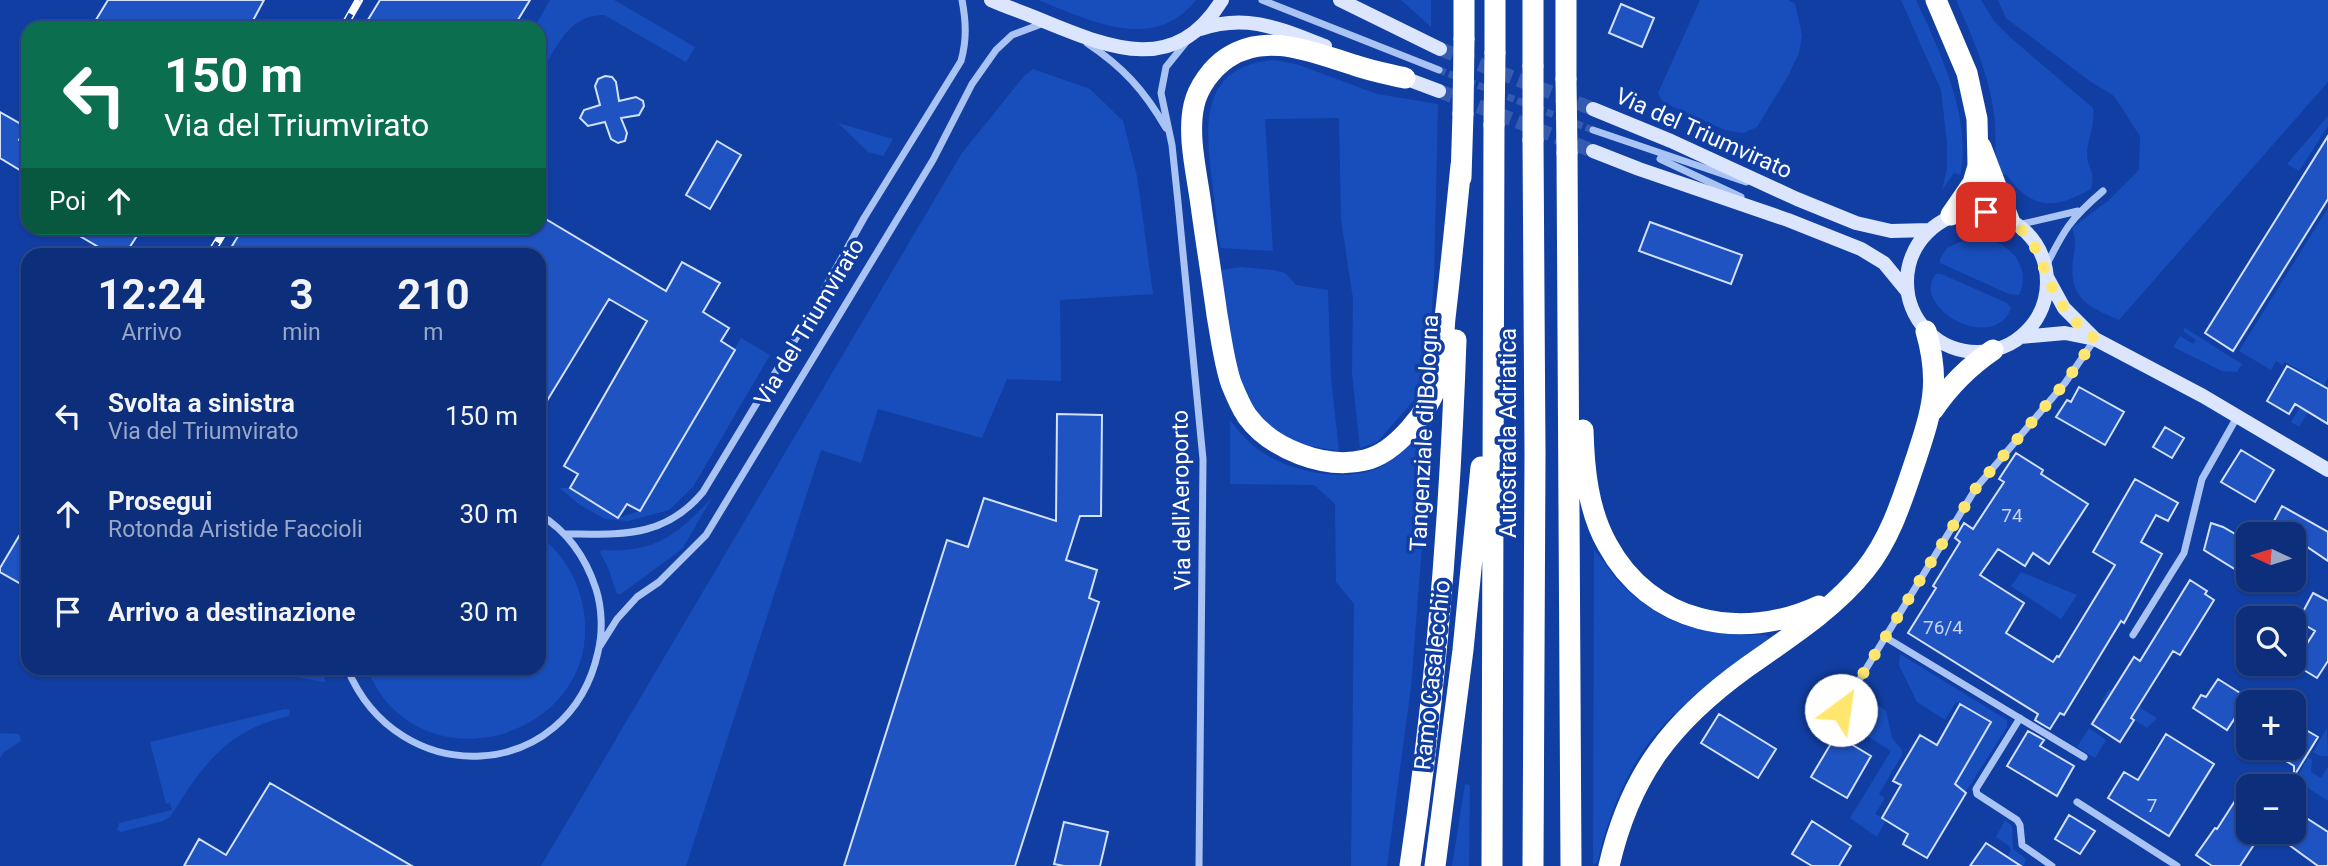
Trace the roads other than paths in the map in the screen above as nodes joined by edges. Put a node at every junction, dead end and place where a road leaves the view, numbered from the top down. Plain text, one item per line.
1 (962, 0) edge
2 (991, 0) edge
3 (1262, 0) edge
4 (1340, 0) edge
5 (1464, 0) edge
6 (1496, 0) edge
7 (1533, 0) edge
8 (1566, 0) edge
9 (1573, 0) edge
10 (1936, 0) edge
11 (1221, 3) edge
12 (1047, 22) junction
13 (1195, 31) junction
14 (1072, 33) junction
15 (1440, 49) tunnel mouth
16 (1566, 69) junction
17 (1439, 70) tunnel mouth
18 (1405, 78) junction
19 (1439, 92) tunnel mouth
20 (1593, 109) tunnel mouth
21 (1593, 130) tunnel mouth
22 (1170, 134) junction
23 (1978, 138) junction
24 (1624, 143) junction
25 (1593, 151) tunnel mouth
26 (1461, 165) junction
27 (2103, 191) dead end
28 (1797, 200) junction
29 (2079, 211) junction
30 (1951, 215) junction
31 (1788, 220) junction
32 (2014, 223) junction
33 (1930, 230) junction
34 (1569, 246) junction
35 (2046, 273) junction
36 (1907, 291) junction
37 (1493, 321) junction
38 (1926, 331) junction
39 (2020, 338) junction
40 (2095, 339) junction
41 (1993, 350) junction
42 (1932, 412) junction
43 (2238, 416) junction
44 (2328, 470) edge
45 (546, 519) edge
46 (565, 534) junction
47 (1845, 590) junction
48 (2133, 635) dead end
49 (1885, 637) junction
50 (600, 646) junction
51 (350, 675) edge
52 (1841, 710) dead end
53 (2021, 718) junction
54 (2084, 757) dead end
55 (1533, 777) junction
56 (2077, 802) dead end
57 (1199, 866) edge
58 (1410, 866) edge
59 (1434, 866) edge
60 (1492, 866) edge
61 (1532, 866) edge
62 (1539, 866) edge
63 (1571, 866) edge
64 (1609, 866) edge
65 (2052, 866) edge
66 (2177, 866) edge

1 - 46 street, Via del Triumvirato
2 - 12 main road
3 - 17 street
4 - 15 main road
5 - 26 highway, Tangenziale di Bologna, bridge
6 - 37 highway, Autostrada Adriatica, bridge
7 - 55 highway, Autostrada Adriatica, bridge
8 - 16 highway
9 - 16 highway
10 - 23 highway
11 - 13 main road
12 - 14 main road
12 - 50 street, Via del Triumvirato
13 - 14 main road
13 - 18 main road
13 - 22 street, Via dell'Aeroporto
14 - 22 street, Via dell'Aeroporto
16 - 34 highway, bridge
18 - 19 main road
18 - 26 highway
20 - 28 main road, Via del Triumvirato
21 - 24 street, Via del Triumvirato
22 - 57 street, Via dell'Aeroporto
23 - 30 highway
23 - 32 highway
24 - 28 street, Via del Triumvirato
24 - 31 street, Via del Triumvirato
25 - 31 main road, Via del Triumvirato
26 - 58 highway, Tangenziale di Bologna
27 - 29 street
28 - 33 main road, Via del Triumvirato
29 - 32 street
29 - 35 street
30 - 32 main road
30 - 33 main road
31 - 36 main road, Via del Triumvirato
32 - 35 main road
33 - 36 main road
34 - 47 highway
34 - 63 highway
35 - 39 main road
35 - 40 main road
36 - 38 main road
37 - 59 highway, Ramo Casalecchio
37 - 60 highway, Autostrada Adriatica
38 - 41 main road
38 - 42 highway
39 - 40 main road
39 - 41 main road
40 - 43 main road
40 - 49 street
41 - 42 highway
42 - 47 highway
43 - 44 main road
43 - 48 street
45 - 46 street
46 - 50 street
47 - 64 highway
49 - 52 street
49 - 53 street
50 - 51 street
53 - 54 street
53 - 65 street
55 - 61 highway, Autostrada Adriatica
55 - 62 highway
56 - 66 street

